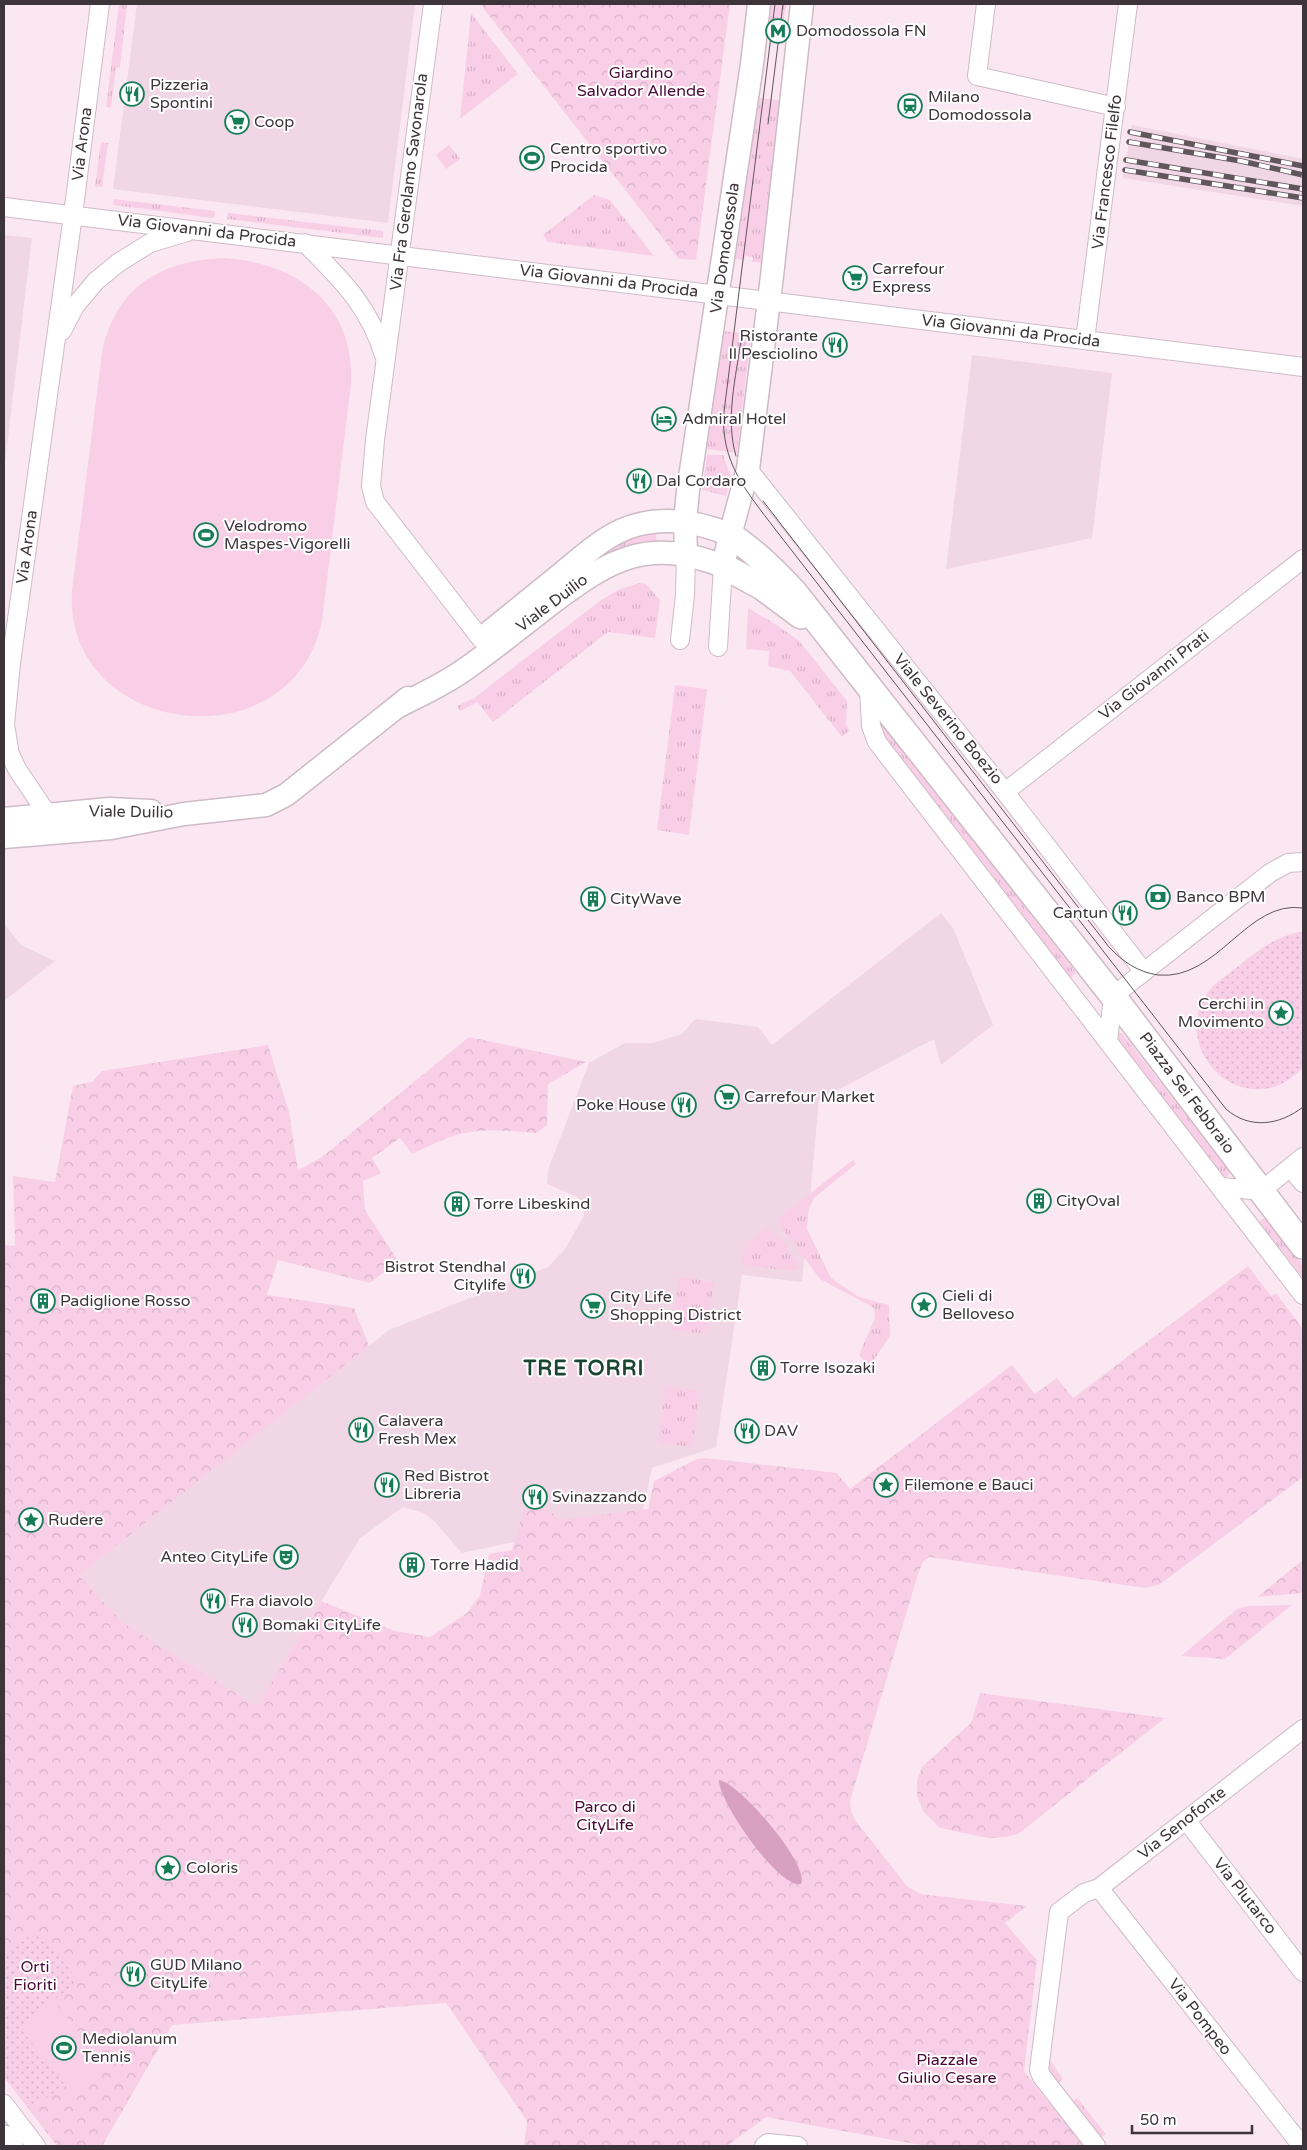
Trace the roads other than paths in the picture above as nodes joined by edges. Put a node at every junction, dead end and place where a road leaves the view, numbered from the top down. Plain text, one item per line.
1 (100, 4) edge
2 (433, 4) edge
3 (759, 4) edge
4 (802, 4) edge
5 (986, 4) edge
6 (1128, 4) edge
7 (1116, 106) junction
8 (4, 207) edge
9 (73, 215) junction
10 (195, 230) junction
11 (305, 243) junction
12 (400, 254) junction
13 (718, 294) junction
14 (769, 301) junction
15 (1085, 340) junction
16 (55, 344) junction
17 (386, 360) junction
18 (1303, 367) edge
19 (748, 469) junction
20 (685, 521) junction
21 (730, 534) junction
22 (686, 555) junction
23 (1303, 559) edge
24 (723, 566) junction
25 (481, 638) junction
26 (680, 640) dead end
27 (836, 646) junction
28 (718, 647) dead end
29 (870, 688) junction
30 (397, 707) junction
31 (6, 745) edge
32 (1005, 792) junction
33 (4, 819) edge
34 (53, 823) junction
35 (4, 838) edge
36 (1303, 862) edge
37 (1144, 972) junction
38 (1113, 996) junction
39 (1108, 1042) junction
40 (1297, 1162) edge
41 (1303, 1183) edge
42 (1222, 1188) junction
43 (1261, 1191) junction
44 (1303, 1246) edge
45 (1303, 1295) edge
46 (1303, 1729) edge
47 (1186, 1820) junction
48 (1099, 1888) junction
49 (1303, 1972) edge
50 (4, 2104) edge
51 (4, 2138) edge
52 (766, 2145) edge
53 (10, 2146) edge
54 (36, 2146) edge
55 (798, 2146) edge
56 (1096, 2146) edge
57 (1302, 2146) edge

1 - 9 street, Via Arona
2 - 12 street, Via Fra Gerolamo Savonarola
3 - 13 street, Via Domodossola
4 - 14 street
5 - 7 street
6 - 7 street, Via Francesco Filelfo
7 - 15 street, Via Francesco Filelfo
8 - 9 street, Via Giovanni da Procida
9 - 10 street, Via Giovanni da Procida
9 - 16 street, Via Arona
10 - 11 street, Via Giovanni da Procida
10 - 16 street, Via Arona
11 - 12 street, Via Giovanni da Procida
11 - 17 street, Via Fra Gerolamo Savonarola
12 - 13 street, Via Giovanni da Procida
12 - 17 street, Via Fra Gerolamo Savonarola
13 - 14 street, Via Giovanni da Procida
13 - 20 street, Via Domodossola
14 - 15 street, Via Giovanni da Procida
14 - 19 street
15 - 18 street, Via Giovanni da Procida
16 - 31 street, Via Arona
17 - 25 street, Via Fra Gerolamo Savonarola
19 - 21 street
19 - 32 street, Viale Severino Boezio
20 - 21 street, Viale Duilio
20 - 22 street, Via Domodossola
20 - 25 street, Viale Duilio
21 - 24 street
21 - 27 main road
22 - 24 street, Viale Duilio
22 - 26 street
22 - 30 street, Viale Duilio
23 - 32 street, Via Giovanni Prati
24 - 27 main road
24 - 28 street
25 - 30 street, Viale Duilio
27 - 29 main road
29 - 38 main road
29 - 39 street, Piazza Sei Febbraio
30 - 34 street, Viale Duilio
31 - 34 street, Via Arona
32 - 37 street, Viale Severino Boezio
33 - 34 street
34 - 35 street
36 - 37 street
37 - 38 street
38 - 39 street
38 - 43 main road, Piazza Sei Febbraio
39 - 42 street, Piazza Sei Febbraio
40 - 41 street
40 - 43 street
42 - 43 street
42 - 45 street, Piazza Sei Febbraio
43 - 44 main road, Piazza Sei Febbraio
46 - 47 street, Via Senofonte
47 - 48 street, Via Senofonte
47 - 49 street, Via Plutarco
48 - 56 street, Via Senofonte
48 - 57 street, Via Pompeo
50 - 54 street
51 - 53 main road
52 - 55 street

